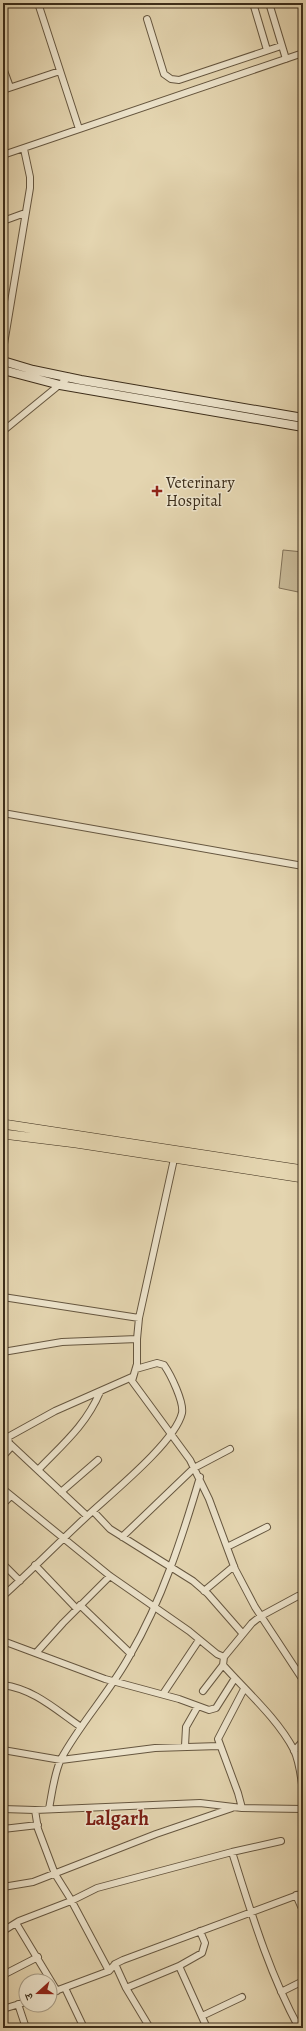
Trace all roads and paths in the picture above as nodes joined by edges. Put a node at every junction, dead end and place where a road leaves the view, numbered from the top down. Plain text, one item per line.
1 (38, 3) edge
2 (253, 3) edge
3 (269, 3) edge
4 (147, 20) dead end
5 (281, 46) junction
6 (267, 50) junction
7 (303, 53) edge
8 (286, 59) junction
9 (3, 68) edge
10 (60, 71) junction
11 (10, 87) junction
12 (3, 90) edge
13 (79, 129) junction
14 (24, 149) junction
15 (3, 155) edge
16 (25, 213) junction
17 (3, 221) edge
18 (3, 350) edge
19 (3, 360) edge
20 (3, 370) edge
21 (69, 377) junction
22 (60, 385) junction
23 (303, 418) edge
24 (303, 427) edge
25 (3, 431) edge
26 (3, 813) edge
27 (303, 866) edge
28 (3, 1124) edge
29 (3, 1134) edge
30 (174, 1159) junction
31 (303, 1170) edge
32 (303, 1178) edge
33 (3, 1297) edge
34 (139, 1318) junction
35 (137, 1338) junction
36 (3, 1352) edge
37 (136, 1369) junction
38 (132, 1377) junction
39 (100, 1392) junction
40 (171, 1432) junction
41 (6, 1437) edge
42 (12, 1446) junction
43 (230, 1448) dead end
44 (3, 1456) edge
45 (98, 1460) dead end
46 (194, 1468) junction
47 (38, 1470) junction
48 (200, 1477) junction
49 (3, 1489) edge
50 (61, 1492) junction
51 (11, 1496) junction
52 (3, 1504) edge
53 (93, 1510) junction
54 (87, 1516) junction
55 (267, 1527) dead end
56 (122, 1537) junction
57 (62, 1539) junction
58 (227, 1547) junction
59 (3, 1564) edge
60 (35, 1566) junction
61 (234, 1566) junction
62 (171, 1567) junction
63 (110, 1576) junction
64 (20, 1581) junction
65 (204, 1591) junction
66 (3, 1596) edge
67 (298, 1596) dead end
68 (154, 1606) junction
69 (78, 1607) junction
70 (261, 1616) junction
71 (243, 1634) junction
72 (199, 1640) junction
73 (3, 1641) edge
74 (36, 1653) junction
75 (131, 1654) junction
76 (224, 1657) junction
77 (223, 1665) junction
78 (235, 1678) junction
79 (303, 1680) edge
80 (115, 1682) junction
81 (3, 1685) edge
82 (244, 1689) junction
83 (203, 1691) dead end
84 (163, 1694) junction
85 (198, 1706) junction
86 (81, 1727) junction
87 (303, 1741) edge
88 (185, 1746) junction
89 (219, 1746) junction
90 (3, 1750) edge
91 (294, 1751) junction
92 (61, 1760) junction
93 (303, 1792) edge
94 (234, 1807) junction
95 (242, 1808) junction
96 (3, 1809) edge
97 (49, 1809) junction
98 (303, 1809) edge
99 (35, 1810) junction
100 (38, 1826) junction
101 (3, 1829) edge
102 (281, 1841) dead end
103 (232, 1852) junction
104 (55, 1874) junction
105 (3, 1888) edge
106 (303, 1893) edge
107 (296, 1896) junction
108 (71, 1901) junction
109 (251, 1911) junction
110 (303, 1911) edge
111 (16, 1923) junction
112 (200, 1930) junction
113 (3, 1931) edge
114 (38, 1957) junction
115 (115, 1964) junction
116 (179, 1966) junction
117 (109, 1971) junction
118 (47, 1973) edge
119 (3, 1975) edge
120 (303, 1981) edge
121 (64, 1988) junction
122 (126, 1988) junction
123 (58, 1991) edge
124 (281, 1992) junction
125 (242, 1997) dead end
126 (18, 2004) edge
127 (3, 2009) edge
128 (21, 2013) edge
129 (202, 2016) junction
130 (26, 2028) edge
131 (84, 2028) edge
132 (150, 2028) edge
133 (207, 2028) edge
134 (299, 2028) edge

1 - 10 street
2 - 6 street
3 - 5 street
4 - 6 street
5 - 6 street
5 - 8 street
7 - 8 street
8 - 13 street
9 - 11 street
10 - 11 street
10 - 13 street
11 - 12 street
13 - 14 street
14 - 15 street
14 - 16 street
16 - 17 street
16 - 18 street
19 - 21 street
20 - 22 street
21 - 22 street
21 - 23 street
22 - 24 street
22 - 25 street
26 - 27 street
28 - 31 main road
29 - 30 main road
30 - 32 main road
30 - 34 street
33 - 34 street
34 - 35 street
35 - 36 street
35 - 37 street
37 - 38 street
37 - 40 street
38 - 39 street
38 - 40 street
39 - 41 street
39 - 47 street
40 - 46 street
40 - 53 street
41 - 42 street
42 - 44 street
42 - 47 street
43 - 46 street
45 - 50 street
46 - 48 street
46 - 56 street
47 - 50 street
48 - 58 street
48 - 62 street
49 - 51 street
50 - 54 street
51 - 52 street
51 - 57 street
53 - 54 street
53 - 56 street
54 - 57 street
55 - 58 street
56 - 62 street
57 - 60 street
57 - 63 street
58 - 61 street
59 - 64 street
60 - 64 street
60 - 69 street
61 - 65 street
61 - 70 street
62 - 65 street
62 - 68 street
63 - 68 street
63 - 69 street
64 - 66 street
65 - 71 street
67 - 70 street
68 - 72 street
68 - 75 street
69 - 74 street
69 - 75 street
70 - 71 street
70 - 79 street
71 - 76 street
72 - 76 street
72 - 84 street
73 - 74 street
74 - 80 street
75 - 80 street
76 - 77 street
77 - 78 street
77 - 83 street
78 - 82 street
78 - 85 street
80 - 84 street
80 - 86 street
81 - 86 street
82 - 89 street
82 - 91 street
84 - 85 street
85 - 88 street
86 - 92 street
87 - 91 street
88 - 89 street
88 - 92 street
89 - 95 street
90 - 92 street
91 - 93 street
92 - 97 street
94 - 95 street
94 - 97 street
94 - 104 street
95 - 98 street
96 - 99 street
97 - 99 street
99 - 100 street
100 - 101 street
100 - 104 street
102 - 103 street
103 - 108 street
103 - 109 street
104 - 105 street
104 - 108 street
106 - 107 street
107 - 109 street
107 - 110 street
108 - 111 street
108 - 117 street
109 - 112 street
109 - 124 street
111 - 113 street
111 - 114 street
112 - 115 street
112 - 116 street
114 - 118 street
114 - 119 street
115 - 117 street
115 - 122 street
116 - 122 street
116 - 129 street
117 - 121 street
120 - 124 street
121 - 123 street
121 - 131 street
122 - 132 street
124 - 134 street
125 - 129 street
126 - 127 street
128 - 130 street
129 - 133 street

